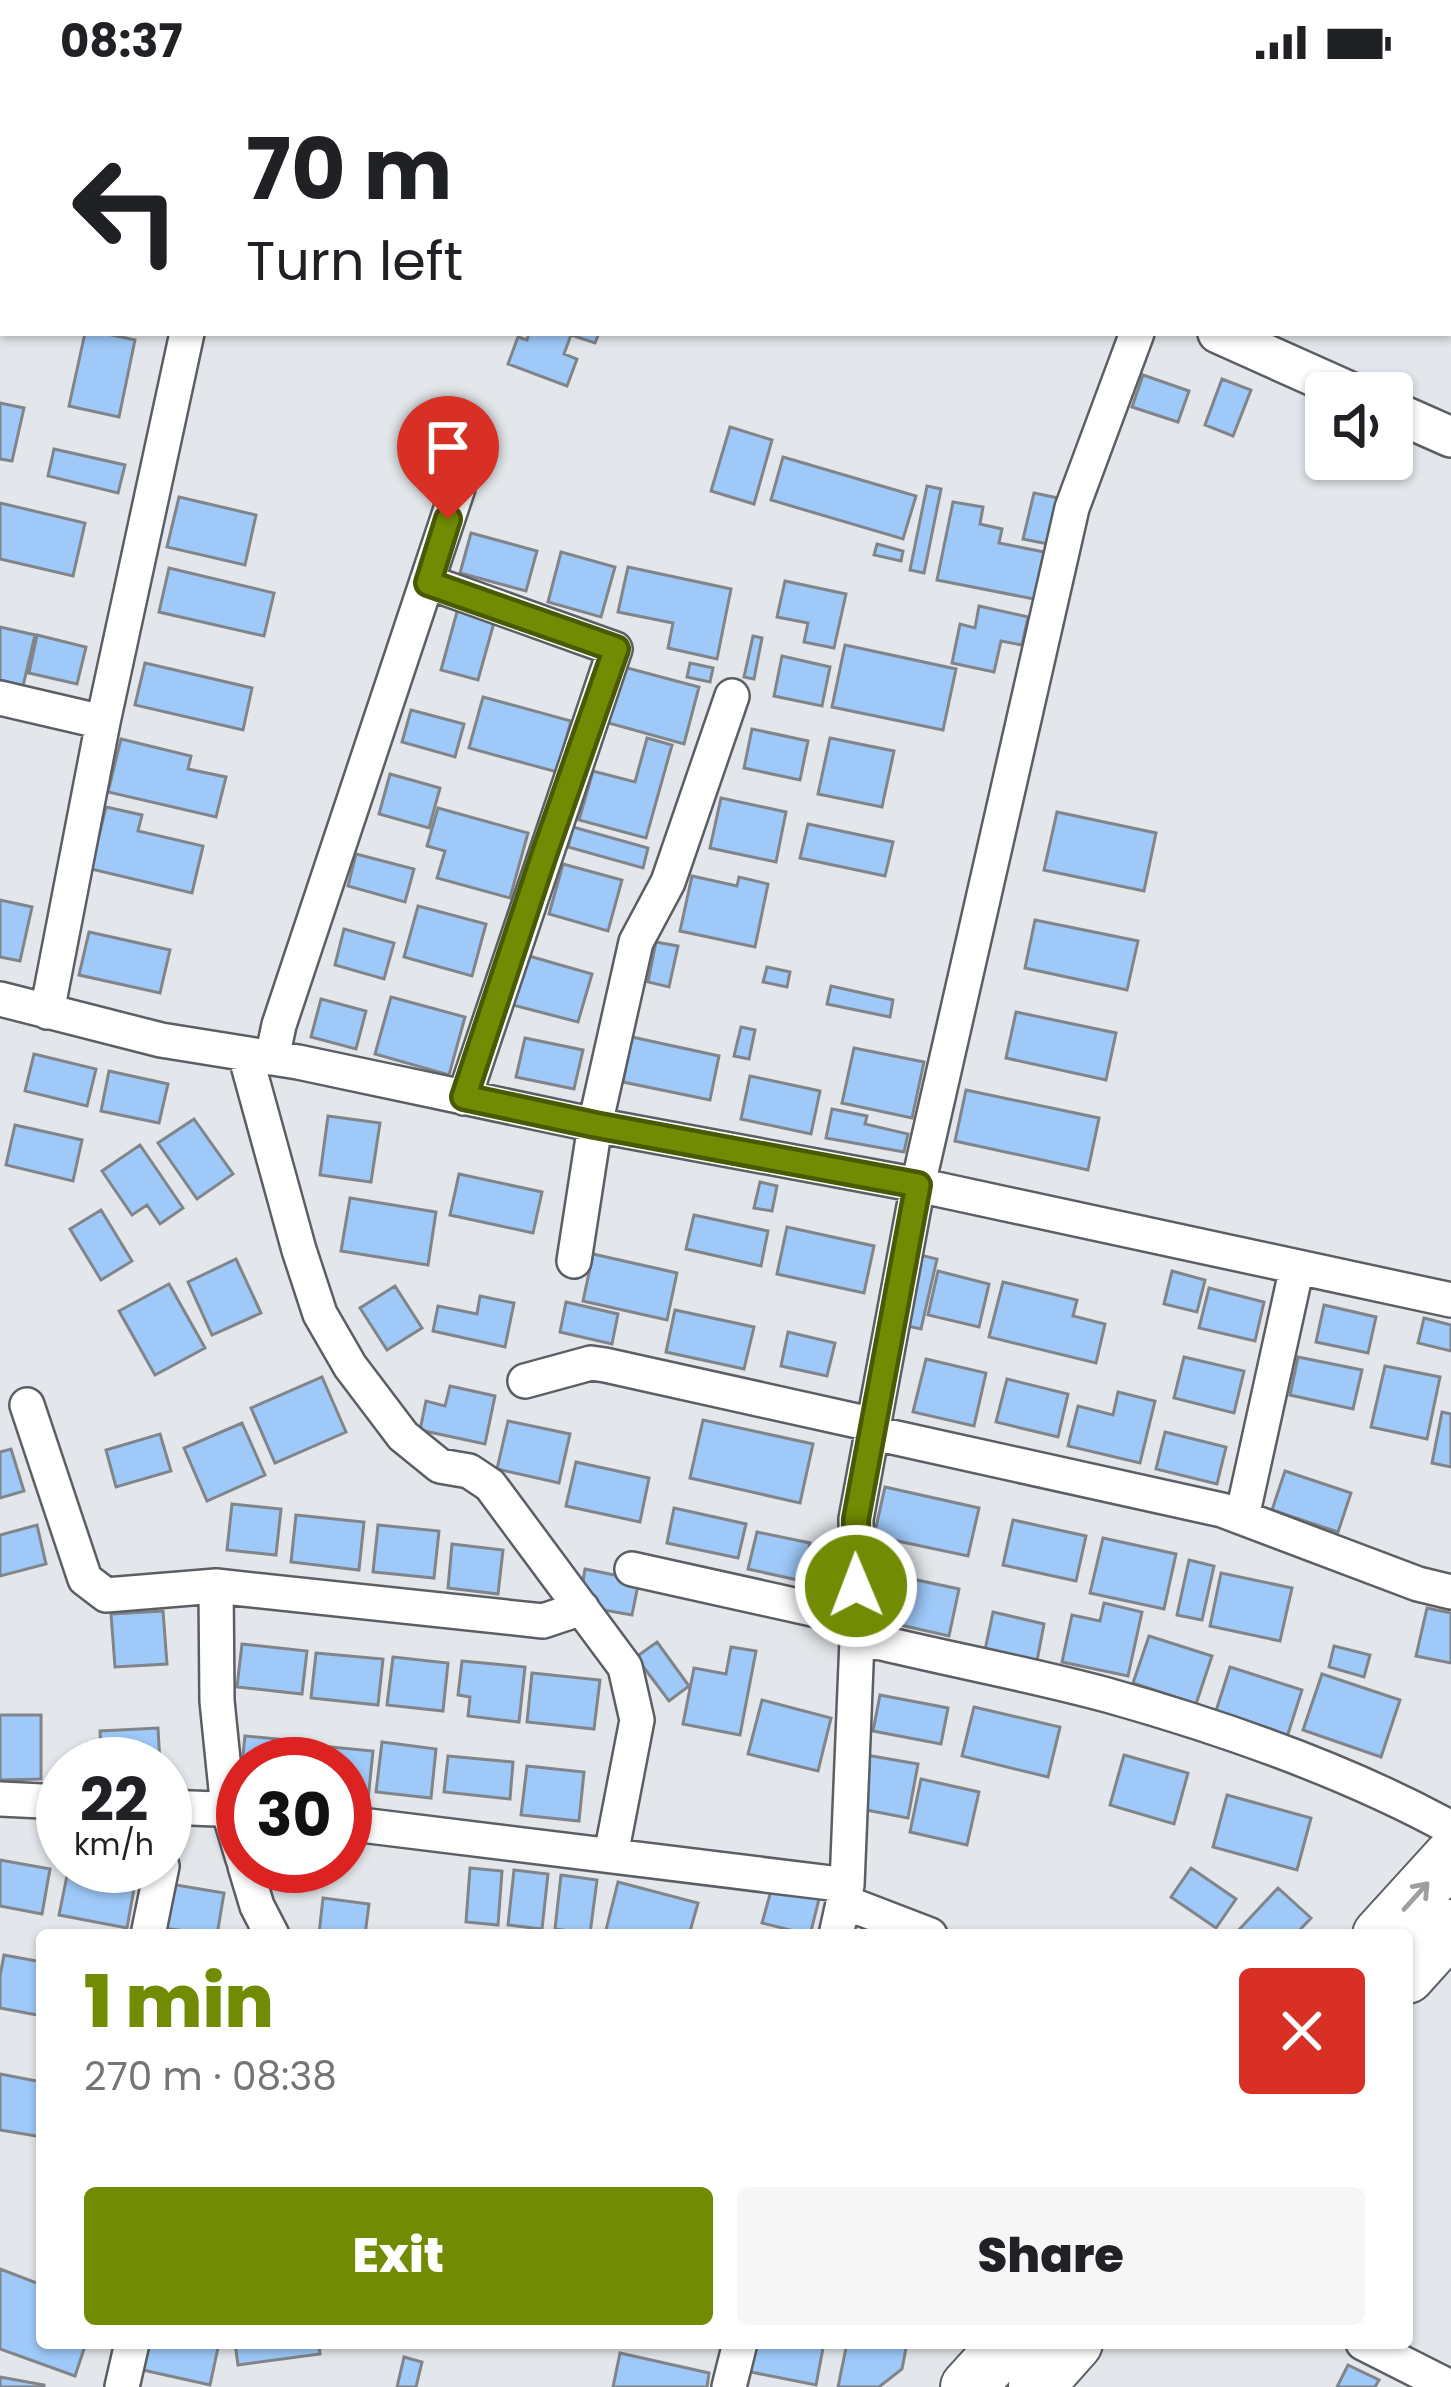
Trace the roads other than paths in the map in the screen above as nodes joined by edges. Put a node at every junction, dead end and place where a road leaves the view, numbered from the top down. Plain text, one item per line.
1 (186, 336) edge
2 (1136, 336) edge
3 (1225, 336) edge
4 (1305, 372) edge
5 (1413, 420) edge
6 (1451, 437) edge
7 (458, 488) dead end
8 (428, 583) junction
9 (731, 696) dead end
10 (0, 698) edge
11 (103, 722) junction
12 (0, 999) edge
13 (47, 1012) junction
14 (258, 1056) junction
15 (464, 1097) junction
16 (595, 1125) junction
17 (918, 1185) junction
18 (574, 1261) dead end
19 (1297, 1267) junction
20 (1451, 1300) edge
21 (525, 1381) dead end
22 (26, 1405) dead end
23 (874, 1429) junction
24 (1242, 1517) junction
25 (632, 1569) dead end
26 (215, 1586) junction
27 (1451, 1592) edge
28 (582, 1608) junction
29 (857, 1630) junction
30 (223, 1737) edge
31 (0, 1799) edge
32 (36, 1801) edge
33 (372, 1826) edge
34 (1451, 1828) edge
35 (611, 1856) junction
36 (1451, 1857) edge
37 (157, 1893) edge
38 (253, 1893) edge
39 (842, 1907) edge
40 (1451, 1927) edge
41 (149, 1929) edge
42 (269, 1929) edge
43 (911, 1929) edge
44 (1385, 1929) edge
45 (1413, 1969) edge
46 (131, 2349) edge
47 (738, 2349) edge
48 (1003, 2349) edge
49 (1070, 2349) edge
50 (1375, 2349) edge
51 (122, 2387) edge
52 (729, 2387) edge
53 (968, 2387) edge
54 (1036, 2387) edge
55 (1450, 2387) edge

1 - 11 street
2 - 17 street
3 - 4 street
5 - 6 street
7 - 8 street
8 - 14 street
8 - 15 street
9 - 16 street
10 - 11 street
11 - 13 street
12 - 13 street
13 - 14 street
14 - 15 street
14 - 28 street
15 - 16 street
16 - 17 street
16 - 18 street
17 - 19 street
17 - 23 street
19 - 20 street
19 - 24 street
21 - 23 street
22 - 26 street
23 - 24 street
23 - 29 street
24 - 27 street
25 - 29 street
26 - 28 street
26 - 30 street
28 - 35 street
29 - 34 street
29 - 39 street
31 - 32 street
33 - 35 street
35 - 39 street
44 -> 36 highway
37 - 41 street
38 - 42 street
39 - 43 street
40 - 45 highway
46 - 51 street
47 - 52 street
48 - 53 highway
49 - 54 highway
50 - 55 street

